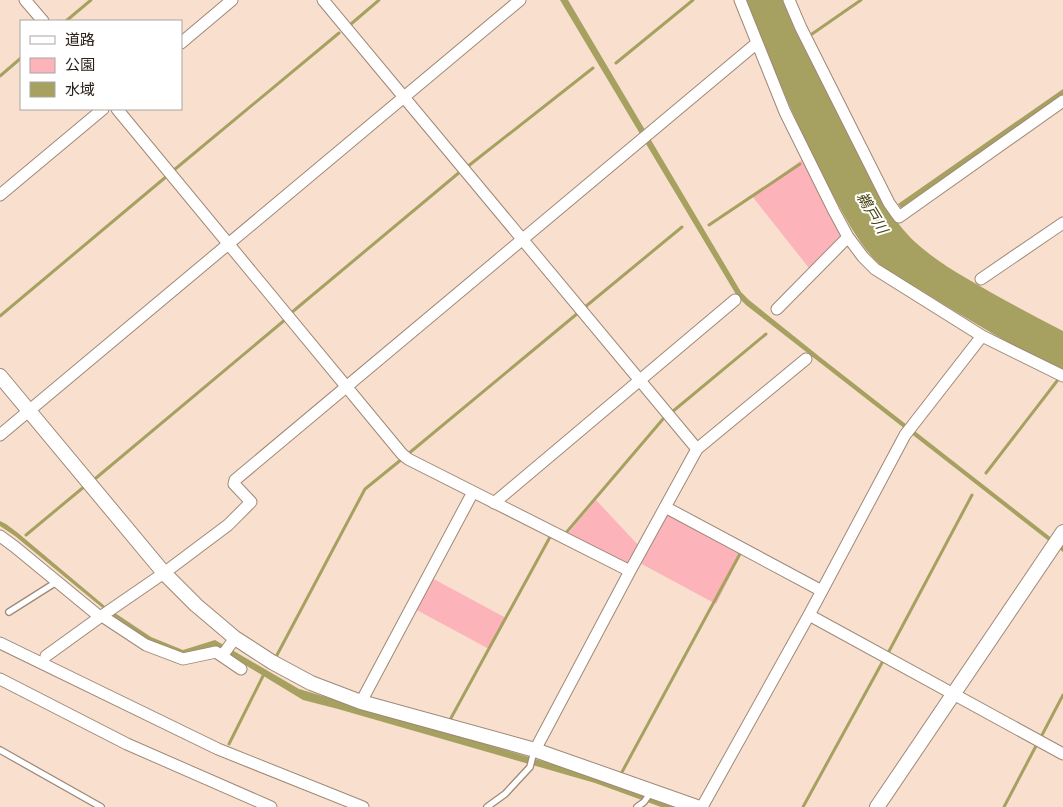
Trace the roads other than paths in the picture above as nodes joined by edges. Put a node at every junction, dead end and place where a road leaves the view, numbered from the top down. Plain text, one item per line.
1 (25, 0) edge
2 (232, 0) edge
3 (323, 0) edge
4 (520, 0) edge
5 (740, 0) edge
6 (790, 0) edge
7 (42, 20) edge
8 (182, 42) edge
9 (757, 43) junction
10 (404, 97) junction
11 (1063, 101) edge
12 (102, 110) edge
13 (118, 110) edge
14 (0, 195) edge
15 (1063, 223) edge
16 (848, 237) junction
17 (522, 239) junction
18 (229, 244) junction
19 (981, 279) dead end
20 (735, 300) dead end
21 (777, 310) dead end
22 (982, 336) junction
23 (806, 359) dead end
24 (0, 376) edge
25 (1063, 376) edge
26 (640, 380) junction
27 (346, 386) junction
28 (28, 411) junction
29 (0, 435) edge
30 (698, 449) junction
31 (473, 492) junction
32 (494, 502) junction
33 (665, 507) junction
34 (0, 536) edge
35 (1058, 540) edge
36 (630, 571) junction
37 (164, 573) junction
38 (58, 581) junction
39 (822, 591) junction
40 (9, 612) dead end
41 (105, 614) junction
42 (809, 615) junction
43 (0, 643) edge
44 (228, 648) junction
45 (46, 656) dead end
46 (241, 669) dead end
47 (0, 679) edge
48 (953, 694) junction
49 (361, 702) junction
50 (0, 750) edge
51 (534, 750) junction
52 (1063, 754) edge
53 (648, 796) junction
54 (101, 807) edge
55 (271, 807) edge
56 (363, 807) edge
57 (487, 807) edge
58 (637, 807) edge
59 (697, 807) edge
60 (702, 807) edge
61 (877, 807) edge

1 - 7 street
2 - 8 street
3 - 10 street
4 - 10 street
5 - 9 street
6 - 11 street
9 - 16 street
9 - 17 street
10 - 17 street
10 - 18 street
12 - 14 street
13 - 18 street
15 - 19 street
16 - 21 street
16 - 22 street
17 - 26 street
17 - 27 street
18 - 27 street
18 - 28 street
20 - 26 street
22 - 25 street
22 - 39 street
23 - 30 street
24 - 28 street
26 - 30 street
26 - 32 street
27 - 31 street
27 - 37 street
28 - 29 street
28 - 37 street
30 - 33 street
31 - 32 street
31 - 49 street
32 - 36 street
33 - 36 street
33 - 39 street
34 - 38 street
35 - 48 street
36 - 51 street
37 - 41 street
37 - 44 street
38 - 40 lane
38 - 41 street
39 - 42 street
41 - 44 street
41 - 45 street
42 - 48 street
42 - 60 street
43 - 56 street
44 - 46 street
44 - 49 street
47 - 55 street
48 - 52 street
48 - 61 street
49 - 51 street
50 - 54 lane
51 - 53 street
51 - 57 lane
53 - 58 lane
53 - 59 street

